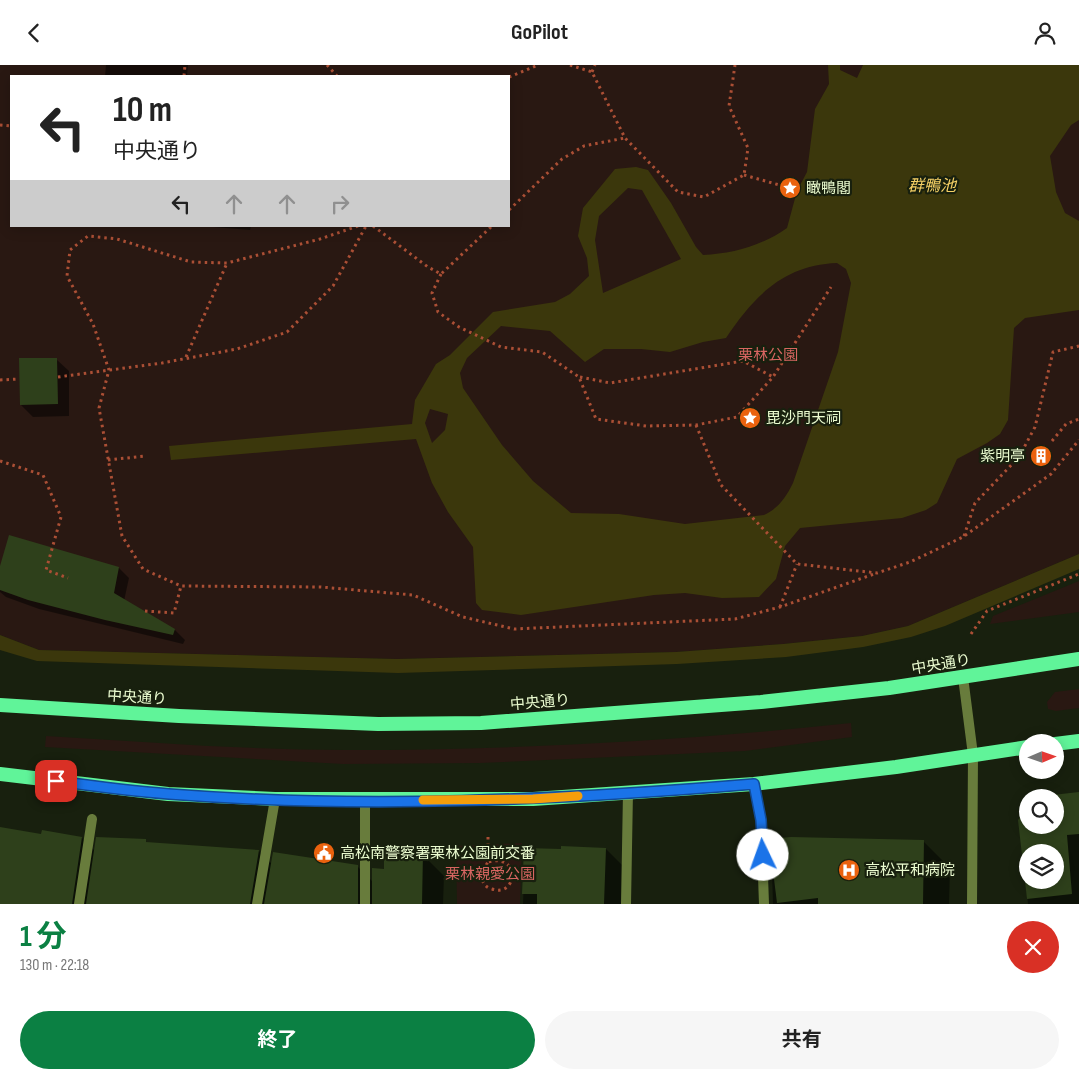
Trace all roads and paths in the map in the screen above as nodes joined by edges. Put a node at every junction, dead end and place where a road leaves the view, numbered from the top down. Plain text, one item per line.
1 (327, 65) edge
2 (538, 65) edge
3 (570, 65) edge
4 (596, 65) edge
5 (734, 65) edge
6 (592, 72) junction
7 (336, 75) edge
8 (510, 77) edge
9 (625, 138) junction
10 (744, 175) junction
11 (790, 188) dead end
12 (510, 209) edge
13 (355, 227) edge
14 (365, 227) edge
15 (374, 227) edge
16 (491, 227) edge
17 (227, 263) junction
18 (440, 274) junction
19 (831, 287) dead end
20 (1079, 346) edge
21 (186, 357) junction
22 (109, 370) junction
23 (58, 377) dead end
24 (579, 377) junction
25 (773, 377) junction
26 (20, 379) dead end
27 (0, 380) edge
28 (1079, 419) edge
29 (696, 425) junction
30 (1079, 440) edge
31 (1052, 441) dead end
32 (145, 456) dead end
33 (108, 460) junction
34 (0, 461) edge
35 (963, 537) junction
36 (797, 564) junction
37 (877, 573) junction
38 (1079, 574) edge
39 (68, 578) dead end
40 (181, 586) junction
41 (780, 607) junction
42 (145, 611) dead end
43 (970, 634) dead end
44 (1079, 659) edge
45 (963, 677) junction
46 (0, 705) edge
47 (1079, 741) edge
48 (1064, 743) edge
49 (1019, 748) edge
50 (973, 755) junction
51 (0, 774) edge
52 (754, 784) junction
53 (628, 792) junction
54 (275, 799) junction
55 (365, 801) junction
56 (92, 819) dead end
57 (488, 837) dead end
58 (488, 862) junction
59 (79, 904) edge
60 (257, 904) edge
61 (365, 904) edge
62 (626, 904) edge
63 (764, 904) edge
64 (972, 904) edge

1 - 7 path
2 - 8 path
3 - 6 path
4 - 6 path
5 - 10 path
6 - 9 path
9 - 10 path
9 - 12 path
10 - 11 path
13 - 17 path
14 - 21 path
15 - 18 path
16 - 18 path
17 - 21 path
17 - 22 path
18 - 24 path
19 - 25 path
20 - 35 path
21 - 22 path
22 - 23 path
22 - 33 path
24 - 25 path
24 - 29 path
25 - 29 path
26 - 27 path
28 - 31 path
29 - 36 path
30 - 35 path
32 - 33 path
33 - 40 path
34 - 39 path
35 - 37 path
36 - 37 path
36 - 41 path
37 - 41 path
38 - 43 path
40 - 41 path
40 - 42 path
44 - 45 highway, 中央通り
45 - 46 highway, 中央通り
45 - 50 street
47 - 48 highway
49 - 50 highway
50 - 52 highway
50 - 64 street
51 - 54 highway
52 - 53 highway
52 - 63 street
53 - 55 highway
53 - 62 street
54 - 55 highway
54 - 60 street
55 - 61 street
56 - 59 street
57 - 58 path
58 - 58 path

